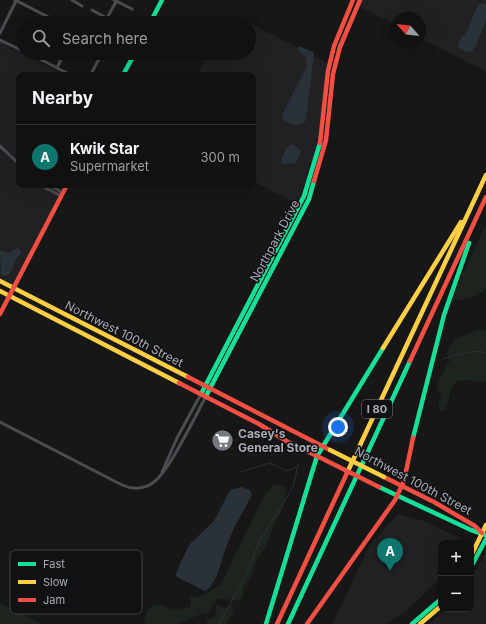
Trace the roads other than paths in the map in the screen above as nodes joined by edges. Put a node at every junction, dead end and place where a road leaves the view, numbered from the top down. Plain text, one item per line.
1 (16, 0) edge
2 (72, 0) edge
3 (116, 0) edge
4 (162, 0) edge
5 (353, 0) edge
6 (360, 0) edge
7 (82, 6) dead end
8 (132, 9) dead end
9 (92, 10) dead end
10 (46, 16) edge
11 (103, 16) edge
12 (108, 16) edge
13 (154, 16) edge
14 (0, 32) edge
15 (0, 40) edge
16 (334, 46) junction
17 (340, 47) junction
18 (16, 48) edge
19 (42, 60) edge
20 (61, 60) edge
21 (98, 60) edge
22 (131, 60) edge
23 (57, 68) junction
24 (65, 72) edge
25 (92, 72) dead end
26 (125, 72) edge
27 (0, 146) edge
28 (16, 161) edge
29 (486, 175) edge
30 (47, 188) edge
31 (53, 188) edge
32 (66, 188) edge
33 (477, 194) junction
34 (62, 195) junction
35 (486, 198) edge
36 (289, 224) junction
37 (294, 227) junction
38 (0, 282) edge
39 (14, 288) junction
40 (0, 291) edge
41 (10, 296) junction
42 (244, 310) junction
43 (249, 313) junction
44 (0, 314) edge
45 (205, 386) junction
46 (210, 389) junction
47 (201, 394) junction
48 (206, 396) junction
49 (0, 422) edge
50 (322, 446) junction
51 (317, 456) junction
52 (161, 474) junction
53 (402, 486) junction
54 (397, 496) junction
55 (486, 526) edge
56 (484, 534) edge
57 (486, 539) edge
58 (474, 551) edge
59 (474, 561) edge
60 (438, 602) edge
61 (438, 609) edge
62 (266, 624) edge
63 (277, 624) edge
64 (288, 624) edge
65 (307, 624) edge
66 (412, 624) edge
67 (420, 624) edge

1 - 10 street
1 - 14 street
2 - 7 street
3 - 8 street
3 - 12 street
4 - 13 main road
5 - 16 main road, Northpark Drive
6 - 17 main road, Northpark Drive
9 - 11 street
15 - 18 street
16 - 17 street
16 - 36 main road, Northpark Drive
17 - 37 main road, Northpark Drive
19 - 23 street
20 - 23 street
21 - 25 street
22 - 26 main road
23 - 24 street
27 - 28 street
29 - 33 main road, I 80
30 - 34 street
31 - 34 street
32 - 34 main road
33 - 50 main road
33 - 63 main road, I 80
34 - 39 main road
35 - 53 main road
35 - 64 main road, I 80
36 - 37 street
36 - 42 main road, Northpark Drive
37 - 43 main road, Northpark Drive
38 - 39 main road, Northwest 100th Street
39 - 41 main road
39 - 45 main road, Northwest 100th Street
40 - 41 main road, Northwest 100th Street
41 - 44 main road
41 - 47 main road, Northwest 100th Street
42 - 43 street
42 - 45 main road, Northpark Drive
43 - 46 main road, Northpark Drive
45 - 46 main road, Northwest 100th Street
45 - 47 main road, Northpark Drive
46 - 48 main road, Northpark Drive
46 - 50 main road, Northwest 100th Street
47 - 48 main road, Northwest 100th Street
47 - 52 street, Northpark Drive
48 - 51 main road, Northwest 100th Street
48 - 52 street, Northpark Drive
49 - 52 street, Northpark Drive
50 - 51 main road
50 - 53 main road, Northwest 100th Street, bridge
51 - 54 main road, Northwest 100th Street, bridge
51 - 62 main road
53 - 54 main road
53 - 56 main road, Northwest 100th Street
54 - 56 main road, Northwest 100th Street
54 - 65 main road
55 - 56 main road
56 - 58 main road
57 - 59 main road
60 - 66 main road
61 - 67 main road

